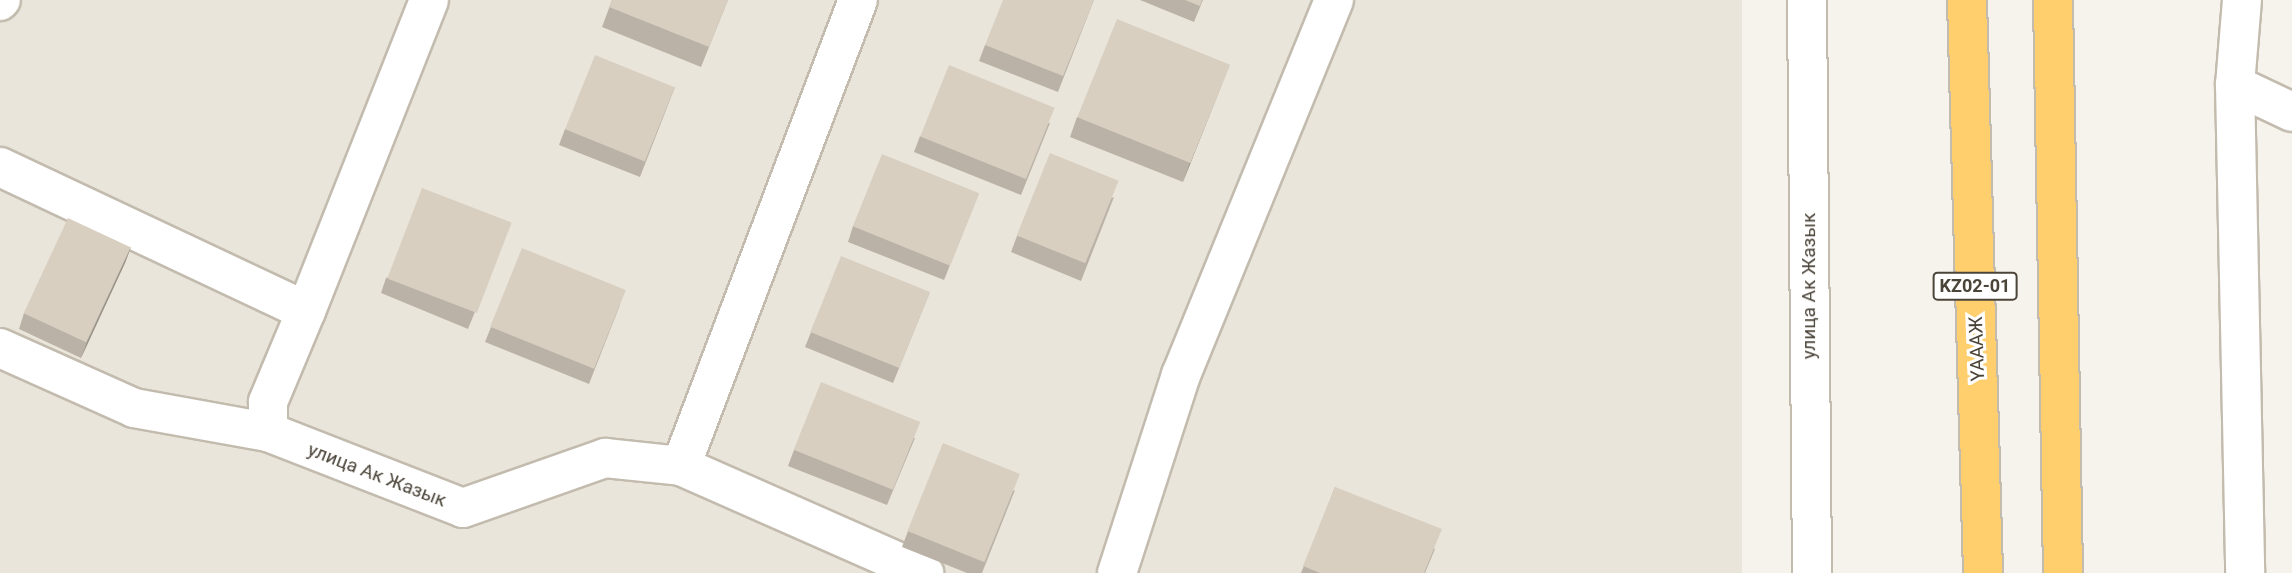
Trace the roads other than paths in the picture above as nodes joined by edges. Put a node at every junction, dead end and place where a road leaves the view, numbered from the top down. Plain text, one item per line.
1 (429, 0) edge
2 (858, 0) edge
3 (1334, 0) edge
4 (1807, 0) edge
5 (1967, 0) edge
6 (2053, 0) edge
7 (2242, 0) edge
8 (2235, 85) junction
9 (2292, 112) edge
10 (0, 167) edge
11 (306, 311) junction
12 (0, 348) edge
13 (268, 432) junction
14 (681, 466) junction
15 (924, 573) edge
16 (1117, 573) edge
17 (1812, 573) edge
18 (1983, 573) edge
19 (2063, 573) edge
20 (2245, 573) edge

1 - 11 street
2 - 14 street
3 - 16 street
4 - 17 street, улица Ак Жазык
5 - 18 highway, ҮАААЖ / KZ02-01
6 - 19 highway
7 - 8 street
8 - 9 street
8 - 20 street
10 - 11 street
11 - 13 street
12 - 13 street, улица Ак Жазык
13 - 14 street, улица Ак Жазык
14 - 15 street, улица Ак Жазык

